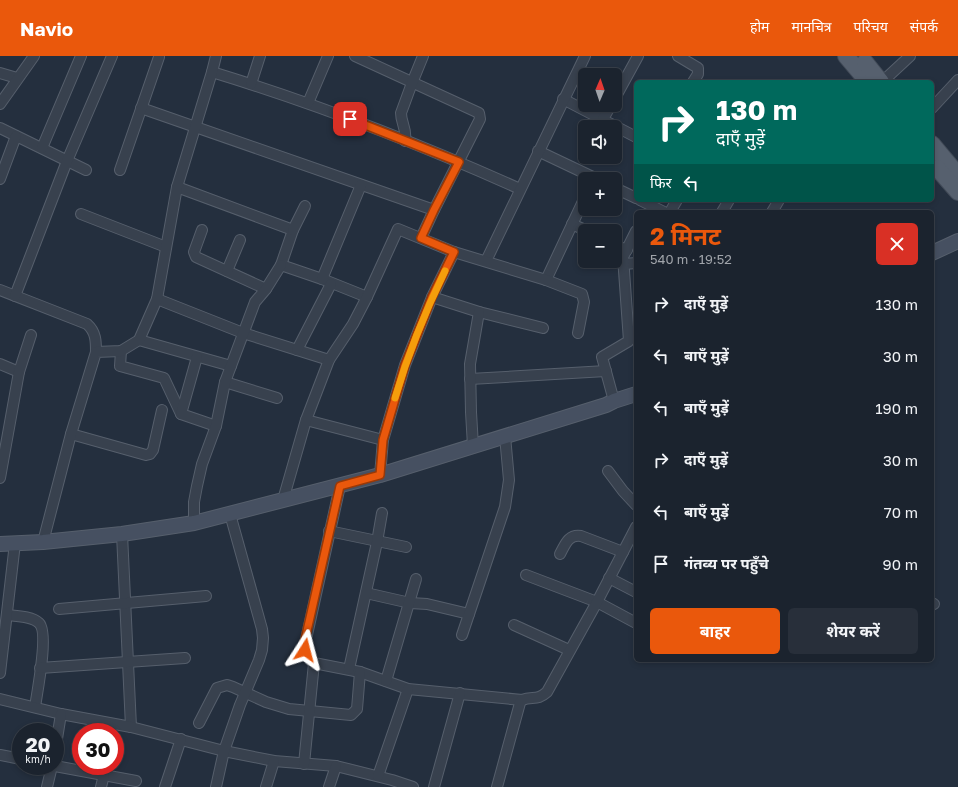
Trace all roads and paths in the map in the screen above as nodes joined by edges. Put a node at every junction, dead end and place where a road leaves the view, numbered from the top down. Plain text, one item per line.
1 (34, 56) edge
2 (81, 56) edge
3 (112, 56) edge
4 (216, 56) edge
5 (260, 56) edge
6 (328, 56) edge
7 (355, 56) edge
8 (423, 56) edge
9 (585, 56) edge
10 (638, 56) edge
11 (678, 56) edge
12 (846, 56) edge
13 (860, 56) edge
14 (910, 56) edge
15 (159, 57) dead end
16 (376, 61) edge
17 (0, 72) edge
18 (212, 72) junction
19 (17, 78) junction
20 (694, 80) edge
21 (866, 80) edge
22 (880, 80) edge
23 (884, 80) edge
24 (958, 80) edge
25 (412, 82) junction
26 (250, 84) junction
27 (622, 85) edge
28 (563, 99) junction
29 (308, 103) junction
30 (0, 104) edge
31 (934, 106) edge
32 (140, 108) junction
33 (607, 112) edge
34 (603, 119) junction
35 (0, 128) edge
36 (195, 128) junction
37 (634, 135) edge
38 (16, 136) junction
39 (405, 141) junction
40 (934, 146) edge
41 (42, 148) junction
42 (538, 151) junction
43 (67, 161) junction
44 (459, 162) junction
45 (934, 163) edge
46 (86, 170) dead end
47 (120, 170) dead end
48 (581, 172) edge
49 (958, 175) edge
50 (0, 180) edge
51 (361, 185) junction
52 (177, 187) junction
53 (520, 189) junction
54 (622, 191) edge
55 (958, 192) edge
56 (634, 197) edge
57 (644, 202) edge
58 (305, 206) dead end
59 (434, 210) junction
60 (660, 210) edge
61 (578, 212) edge
62 (82, 214) dead end
63 (572, 224) junction
64 (578, 227) edge
65 (202, 230) dead end
66 (293, 230) junction
67 (634, 235) edge
68 (421, 238) junction
69 (240, 240) dead end
70 (958, 241) edge
71 (166, 247) junction
72 (622, 248) edge
73 (627, 250) junction
74 (454, 252) junction
75 (934, 252) edge
76 (486, 260) junction
77 (634, 263) edge
78 (624, 264) junction
79 (281, 265) junction
80 (227, 271) junction
81 (546, 280) junction
82 (326, 282) junction
83 (266, 289) junction
84 (0, 290) edge
85 (14, 296) junction
86 (367, 297) junction
87 (432, 297) junction
88 (157, 299) junction
89 (479, 312) junction
90 (543, 328) dead end
91 (243, 333) junction
92 (578, 333) dead end
93 (31, 335) dead end
94 (139, 340) junction
95 (297, 350) junction
96 (121, 351) junction
97 (96, 352) junction
98 (197, 357) junction
99 (329, 360) junction
100 (0, 364) edge
101 (231, 366) junction
102 (606, 371) junction
103 (19, 372) junction
104 (470, 379) junction
105 (225, 382) junction
106 (634, 395) edge
107 (277, 398) dead end
108 (614, 401) junction
109 (162, 410) dead end
110 (181, 414) junction
111 (306, 420) junction
112 (216, 426) junction
113 (70, 434) junction
114 (505, 436) junction
115 (383, 440) junction
116 (473, 446) junction
117 (2, 458) edge
118 (608, 471) dead end
119 (380, 475) junction
120 (0, 478) edge
121 (340, 486) junction
122 (283, 500) junction
123 (634, 503) edge
124 (382, 513) dead end
125 (230, 514) junction
126 (194, 523) junction
127 (634, 531) edge
128 (329, 532) junction
129 (122, 534) junction
130 (43, 542) junction
131 (377, 542) junction
132 (15, 543) junction
133 (0, 544) edge
134 (406, 547) dead end
135 (623, 552) junction
136 (560, 554) dead end
137 (526, 575) dead end
138 (609, 578) junction
139 (416, 579) dead end
140 (634, 591) edge
141 (366, 593) junction
142 (206, 596) dead end
143 (597, 602) junction
144 (410, 603) junction
145 (125, 604) junction
146 (59, 608) dead end
147 (469, 614) junction
148 (7, 615) junction
149 (634, 622) edge
150 (514, 625) dead end
151 (462, 635) dead end
152 (569, 650) junction
153 (185, 658) dead end
154 (128, 662) junction
155 (314, 663) junction
156 (40, 668) junction
157 (349, 670) junction
158 (360, 672) junction
159 (0, 673) edge
160 (386, 681) junction
161 (408, 689) junction
162 (245, 693) junction
163 (460, 693) junction
164 (0, 699) edge
165 (522, 700) junction
166 (35, 707) junction
167 (309, 712) junction
168 (61, 714) junction
169 (60, 723) edge
170 (199, 723) dead end
171 (131, 727) junction
172 (181, 739) junction
173 (224, 750) junction
174 (0, 755) edge
175 (12, 757) edge
176 (274, 761) junction
177 (304, 764) junction
178 (336, 766) junction
179 (51, 775) edge
180 (104, 775) joint
181 (378, 776) junction
182 (136, 781) dead end
183 (48, 787) edge
184 (101, 787) edge
185 (166, 787) edge
186 (216, 787) edge
187 (266, 787) edge
188 (329, 787) edge
189 (414, 787) edge
190 (434, 787) edge
191 (497, 787) edge

1 - 19 street
2 - 41 street
3 - 43 street
4 - 18 street
5 - 26 street
6 - 29 street
7 - 16 street
8 - 25 street
9 - 28 street
10 - 27 street
11 - 20 street
12 - 21 main road
13 - 22 main road
14 - 23 street
15 - 32 street
16 - 25 street
17 - 19 street
18 - 26 street
18 - 36 street
19 - 30 street
24 - 31 street
25 - 39 street
25 - 44 street
26 - 29 street
28 - 34 street
28 - 42 street
29 - 39 street
32 - 36 street
32 - 47 street
33 - 34 street
34 - 37 street
35 - 38 street
36 - 51 street
36 - 52 street
38 - 41 street
38 - 50 street
39 - 44 street
40 - 49 main road
41 - 43 street
42 - 48 street
42 - 53 street
43 - 46 street
43 - 85 street
44 - 53 street
44 - 59 street
45 - 55 main road
51 - 59 street
51 - 82 street
52 - 66 street
52 - 71 street
53 - 76 street
54 - 56 street
57 - 60 street
58 - 66 street
59 - 68 street
61 - 63 street
62 - 71 street
63 - 64 street
63 - 81 street
65 - 80 street
66 - 79 street
67 - 73 street
68 - 74 street
68 - 86 street
69 - 80 street
70 - 75 street
71 - 88 street
72 - 73 street
73 - 78 street
74 - 76 street
74 - 87 street
76 - 81 street
77 - 78 street
78 - 102 street
79 - 82 street
79 - 83 street
80 - 83 street
81 - 92 street
82 - 86 street
82 - 95 street
83 - 91 street
84 - 85 street
85 - 97 street
86 - 99 street
87 - 89 street
87 - 115 street
88 - 91 street
88 - 94 street
89 - 90 street
89 - 104 street
91 - 95 street
91 - 101 street
93 - 103 street
94 - 96 street
94 - 98 street
95 - 99 street
96 - 97 street
96 - 110 street
97 - 113 street
98 - 101 street
98 - 110 street
99 - 111 street
100 - 103 street
101 - 105 street
102 - 104 street
102 - 108 street
103 - 117 street
104 - 116 street
105 - 107 street
105 - 112 street
106 - 108 street
108 - 114 street
109 - 113 street
110 - 112 street
111 - 115 street
111 - 122 street
112 - 126 street
113 - 130 street
114 - 116 street
114 - 147 street
115 - 119 street
116 - 119 street
117 - 120 street
118 - 123 street
119 - 121 street
121 - 122 street
121 - 128 street
122 - 125 street
124 - 131 street
125 - 126 street
125 - 162 street
126 - 129 street
127 - 135 street
128 - 131 street
128 - 155 street
129 - 130 street
129 - 145 street
130 - 132 street
131 - 134 street
131 - 141 street
132 - 133 street
132 - 148 street
135 - 136 street
135 - 138 street
137 - 143 street
138 - 140 street
138 - 143 street
139 - 144 street
141 - 144 street
141 - 157 street
142 - 145 street
143 - 149 street
143 - 152 street
144 - 147 street
144 - 160 street
145 - 146 street
145 - 154 street
147 - 151 street
148 - 156 street
148 - 159 street
150 - 152 street
152 - 165 street
153 - 154 street
154 - 156 street
154 - 171 street
155 - 157 street
155 - 167 street
156 - 166 street
157 - 158 street
158 - 160 street
158 - 167 street
160 - 161 street
161 - 163 street
161 - 181 street
162 - 167 street
162 - 170 street
162 - 173 street
163 - 165 street
163 - 190 street
164 - 166 street
165 - 191 street
166 - 168 street
167 - 177 street
168 - 169 street
168 - 171 street
171 - 172 street
172 - 173 street
172 - 185 street
173 - 176 street
173 - 186 street
174 - 175 street
176 - 177 street
176 - 187 street
177 - 178 street
178 - 181 street
178 - 188 street
179 - 183 street
180 - 182 street
180 - 184 street
181 - 189 street

